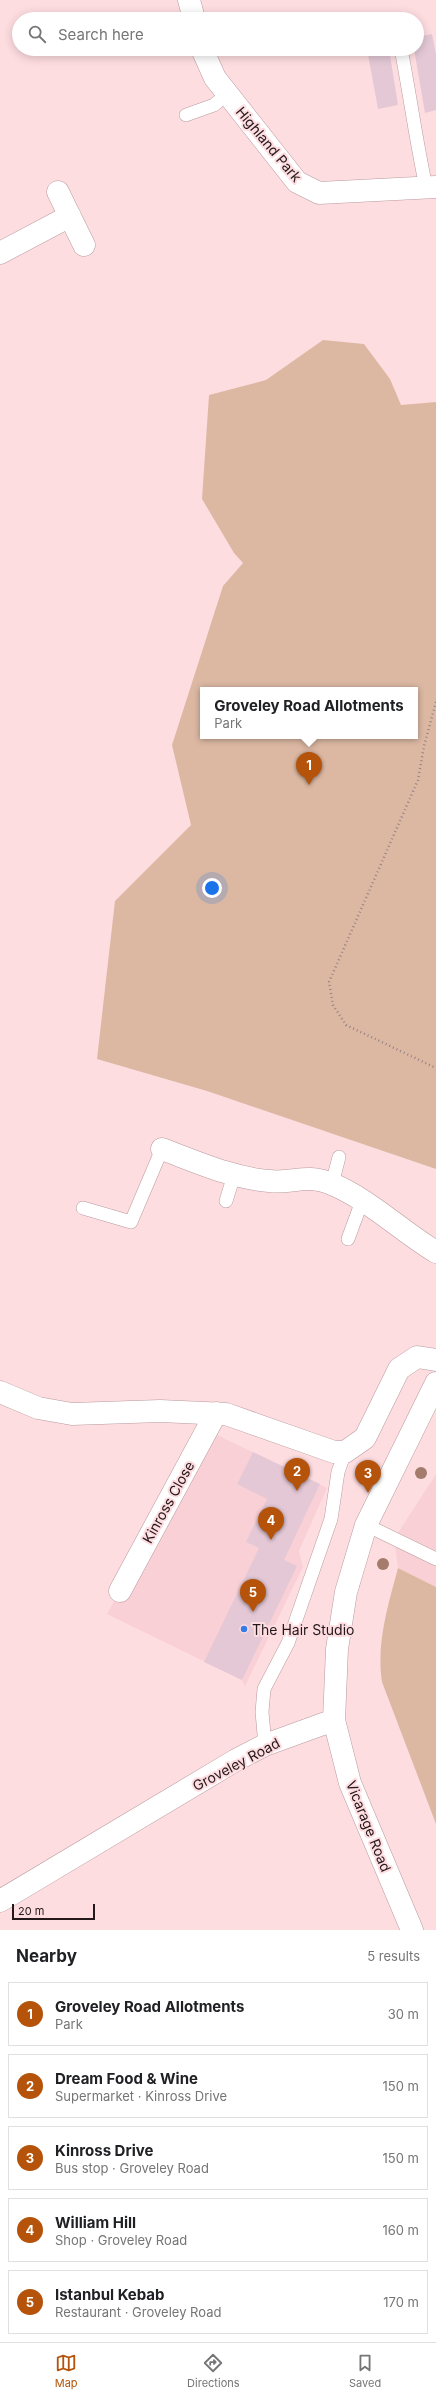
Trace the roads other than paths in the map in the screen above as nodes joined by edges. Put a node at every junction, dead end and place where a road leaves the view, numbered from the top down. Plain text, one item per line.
1 (189, 0) edge
2 (192, 12) edge
3 (205, 56) edge
4 (402, 56) edge
5 (227, 94) junction
6 (186, 115) dead end
7 (431, 187) edge
8 (58, 192) dead end
9 (70, 216) junction
10 (84, 245) dead end
11 (0, 253) edge
12 (162, 1149) joint
13 (339, 1157) dead end
14 (234, 1175) junction
15 (332, 1184) junction
16 (226, 1201) dead end
17 (362, 1201) junction
18 (83, 1208) dead end
19 (348, 1239) dead end
20 (436, 1252) edge
21 (436, 1360) edge
22 (436, 1384) edge
23 (0, 1392) edge
24 (216, 1413) junction
25 (345, 1452) junction
26 (366, 1525) junction
27 (436, 1560) edge
28 (120, 1591) dead end
29 (334, 1720) junction
30 (265, 1745) junction
31 (0, 1901) edge
32 (412, 1930) edge

1 - 2 street
3 - 5 street, Highland Park
4 - 7 lane
5 - 6 lane
5 - 7 street, Highland Park
8 - 9 street
9 - 10 street
9 - 11 street
12 - 14 street
12 - 18 lane
13 - 15 lane
14 - 15 street
14 - 16 lane
15 - 17 street
17 - 19 lane
17 - 20 street
21 - 25 street
22 - 26 street
23 - 24 street
24 - 25 street
24 - 28 street, Kinross Close
25 - 30 lane
26 - 27 lane
26 - 29 street
29 - 30 street, Groveley Road
29 - 32 street, Vicarage Road
30 - 31 street, Groveley Road

